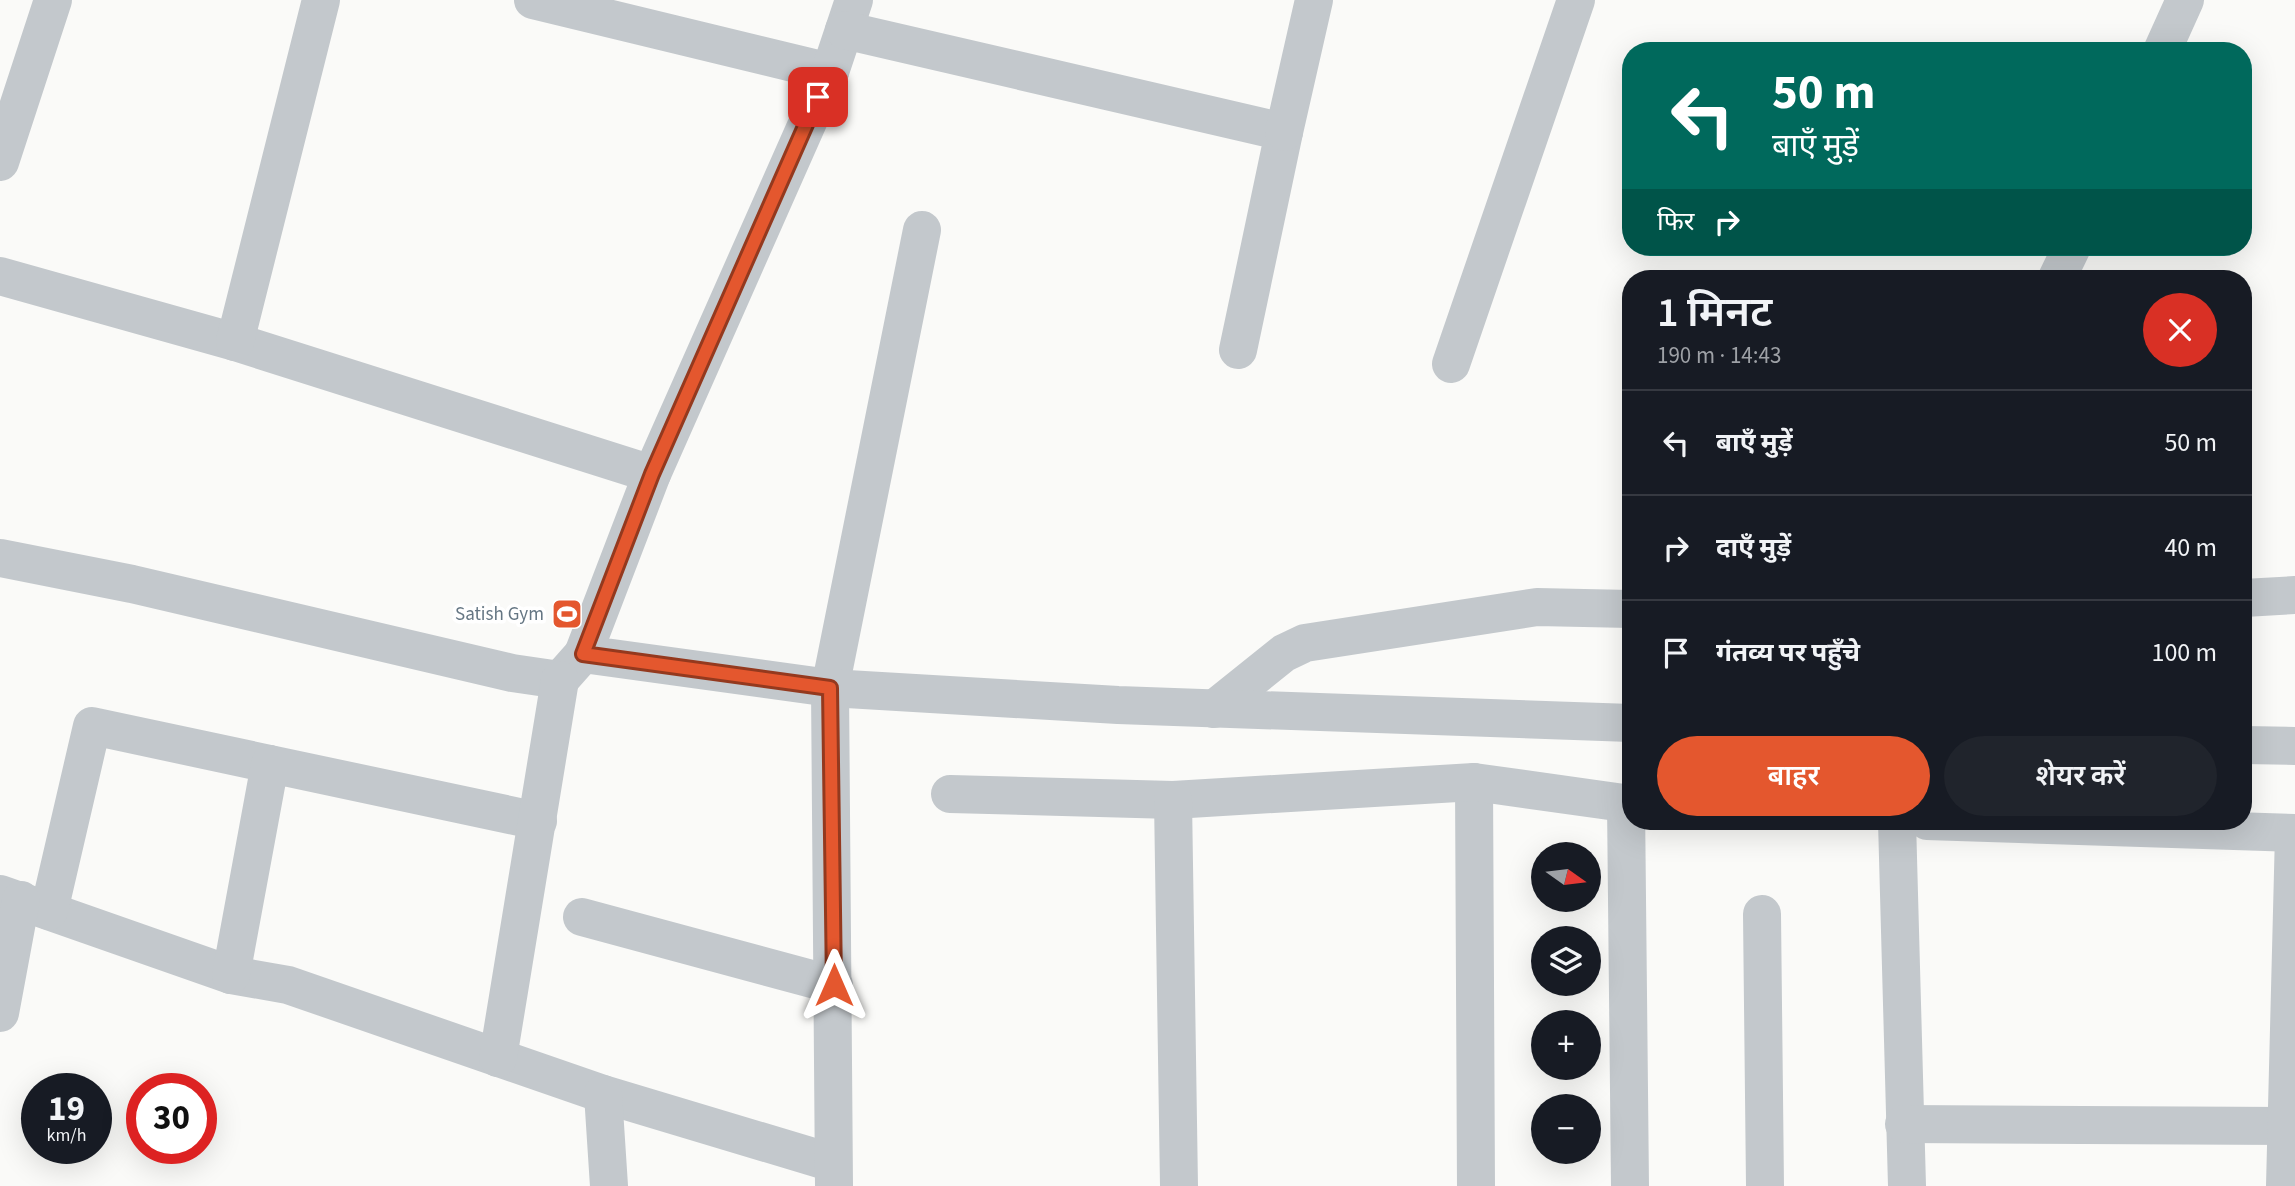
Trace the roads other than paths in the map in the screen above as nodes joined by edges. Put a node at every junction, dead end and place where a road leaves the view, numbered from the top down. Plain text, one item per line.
1 (53, 0) edge
2 (321, 0) edge
3 (533, 0) edge
4 (1314, 0) edge
5 (1576, 0) edge
6 (2185, 0) edge
7 (849, 15) edge
8 (2166, 42) edge
9 (830, 72) junction
10 (1284, 132) junction
11 (0, 162) edge
12 (922, 230) dead end
13 (0, 276) edge
14 (235, 342) junction
15 (1238, 350) dead end
16 (1451, 363) dead end
17 (652, 474) junction
18 (0, 558) edge
19 (2295, 595) edge
20 (2252, 598) edge
21 (1622, 609) edge
22 (571, 667) junction
23 (830, 688) junction
24 (1214, 709) junction
25 (1622, 723) edge
26 (2252, 745) edge
27 (2295, 746) edge
28 (270, 764) junction
29 (1474, 782) junction
30 (950, 794) dead end
31 (1173, 800) junction
32 (1622, 802) edge
33 (538, 821) junction
34 (1628, 830) edge
35 (1897, 830) edge
36 (2202, 830) edge
37 (2294, 833) edge
38 (23, 902) edge
39 (1762, 914) dead end
40 (582, 917) dead end
41 (231, 975) junction
42 (834, 985) junction
43 (0, 1013) edge
44 (498, 1058) junction
45 (603, 1094) junction
46 (1904, 1124) junction
47 (2291, 1126) edge
48 (833, 1174) edge
49 (609, 1186) edge
50 (1179, 1186) edge
51 (1476, 1186) edge
52 (1630, 1186) edge
53 (1765, 1186) edge
54 (1907, 1186) edge
55 (2286, 1186) edge

1 - 11 street
2 - 14 street
3 - 9 street
4 - 10 street
5 - 16 street
6 - 8 street
7 - 9 street
7 - 10 street
9 - 17 street
10 - 15 street
12 - 23 street
13 - 14 street
14 - 17 street
17 - 22 street
18 - 22 street
19 - 20 street
21 - 24 street
22 - 23 street
22 - 33 street
23 - 24 street
23 - 42 street
24 - 25 street
26 - 27 street
28 - 33 street
28 - 38 street
28 - 41 street
29 - 31 street
29 - 32 street
29 - 51 street
30 - 31 street
31 - 50 street
33 - 44 street
34 - 52 street
35 - 46 street
36 - 37 street
37 - 47 street
38 - 41 street
38 - 43 street
39 - 53 street
40 - 42 street
41 - 44 street
42 - 48 street
44 - 45 street
45 - 48 street
45 - 49 street
46 - 47 street
46 - 54 street
47 - 55 street

